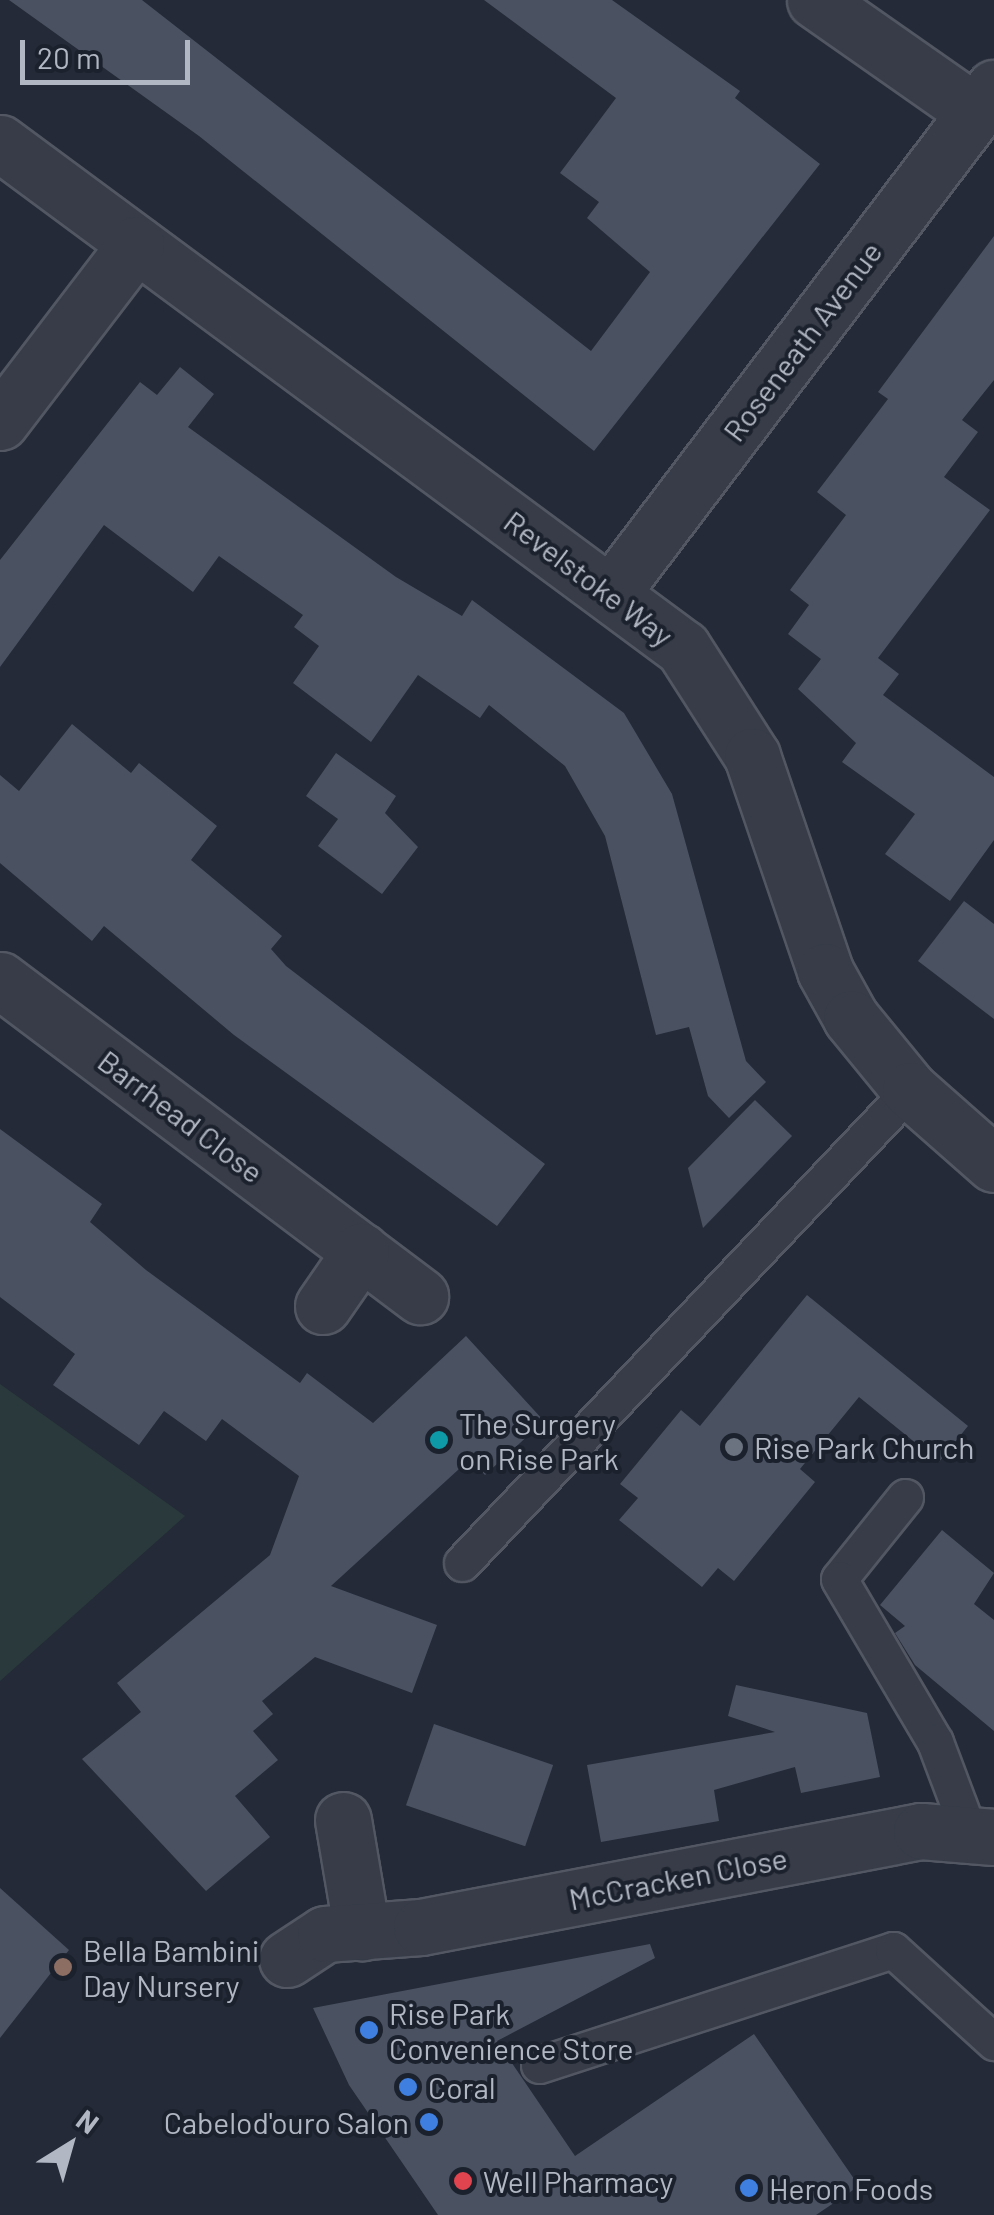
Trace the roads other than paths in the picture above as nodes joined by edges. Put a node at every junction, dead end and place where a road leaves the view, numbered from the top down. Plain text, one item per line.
1 (815, 0) edge
2 (985, 100) edge
3 (0, 143) edge
4 (136, 244) junction
5 (0, 422) edge
6 (611, 593) junction
7 (0, 980) edge
8 (910, 1090) junction
9 (994, 1164) edge
10 (362, 1252) junction
11 (420, 1296) dead end
12 (323, 1306) dead end
13 (905, 1497) dead end
14 (462, 1564) dead end
15 (343, 1820) dead end
16 (981, 1834) edge
17 (362, 1932) junction
18 (287, 1959) dead end
19 (994, 2042) edge
20 (538, 2064) dead end

1 - 2 street
2 - 6 street, Roseneath Avenue
3 - 4 street, Revelstoke Way
4 - 5 street
4 - 6 street, Revelstoke Way
6 - 8 street, Revelstoke Way
7 - 10 street, Barrhead Close
8 - 9 street, Revelstoke Way
8 - 14 lane
10 - 11 street, Barrhead Close
10 - 12 street
13 - 16 lane
15 - 17 street
16 - 17 street, McCracken Close
17 - 18 street, McCracken Close
19 - 20 lane

